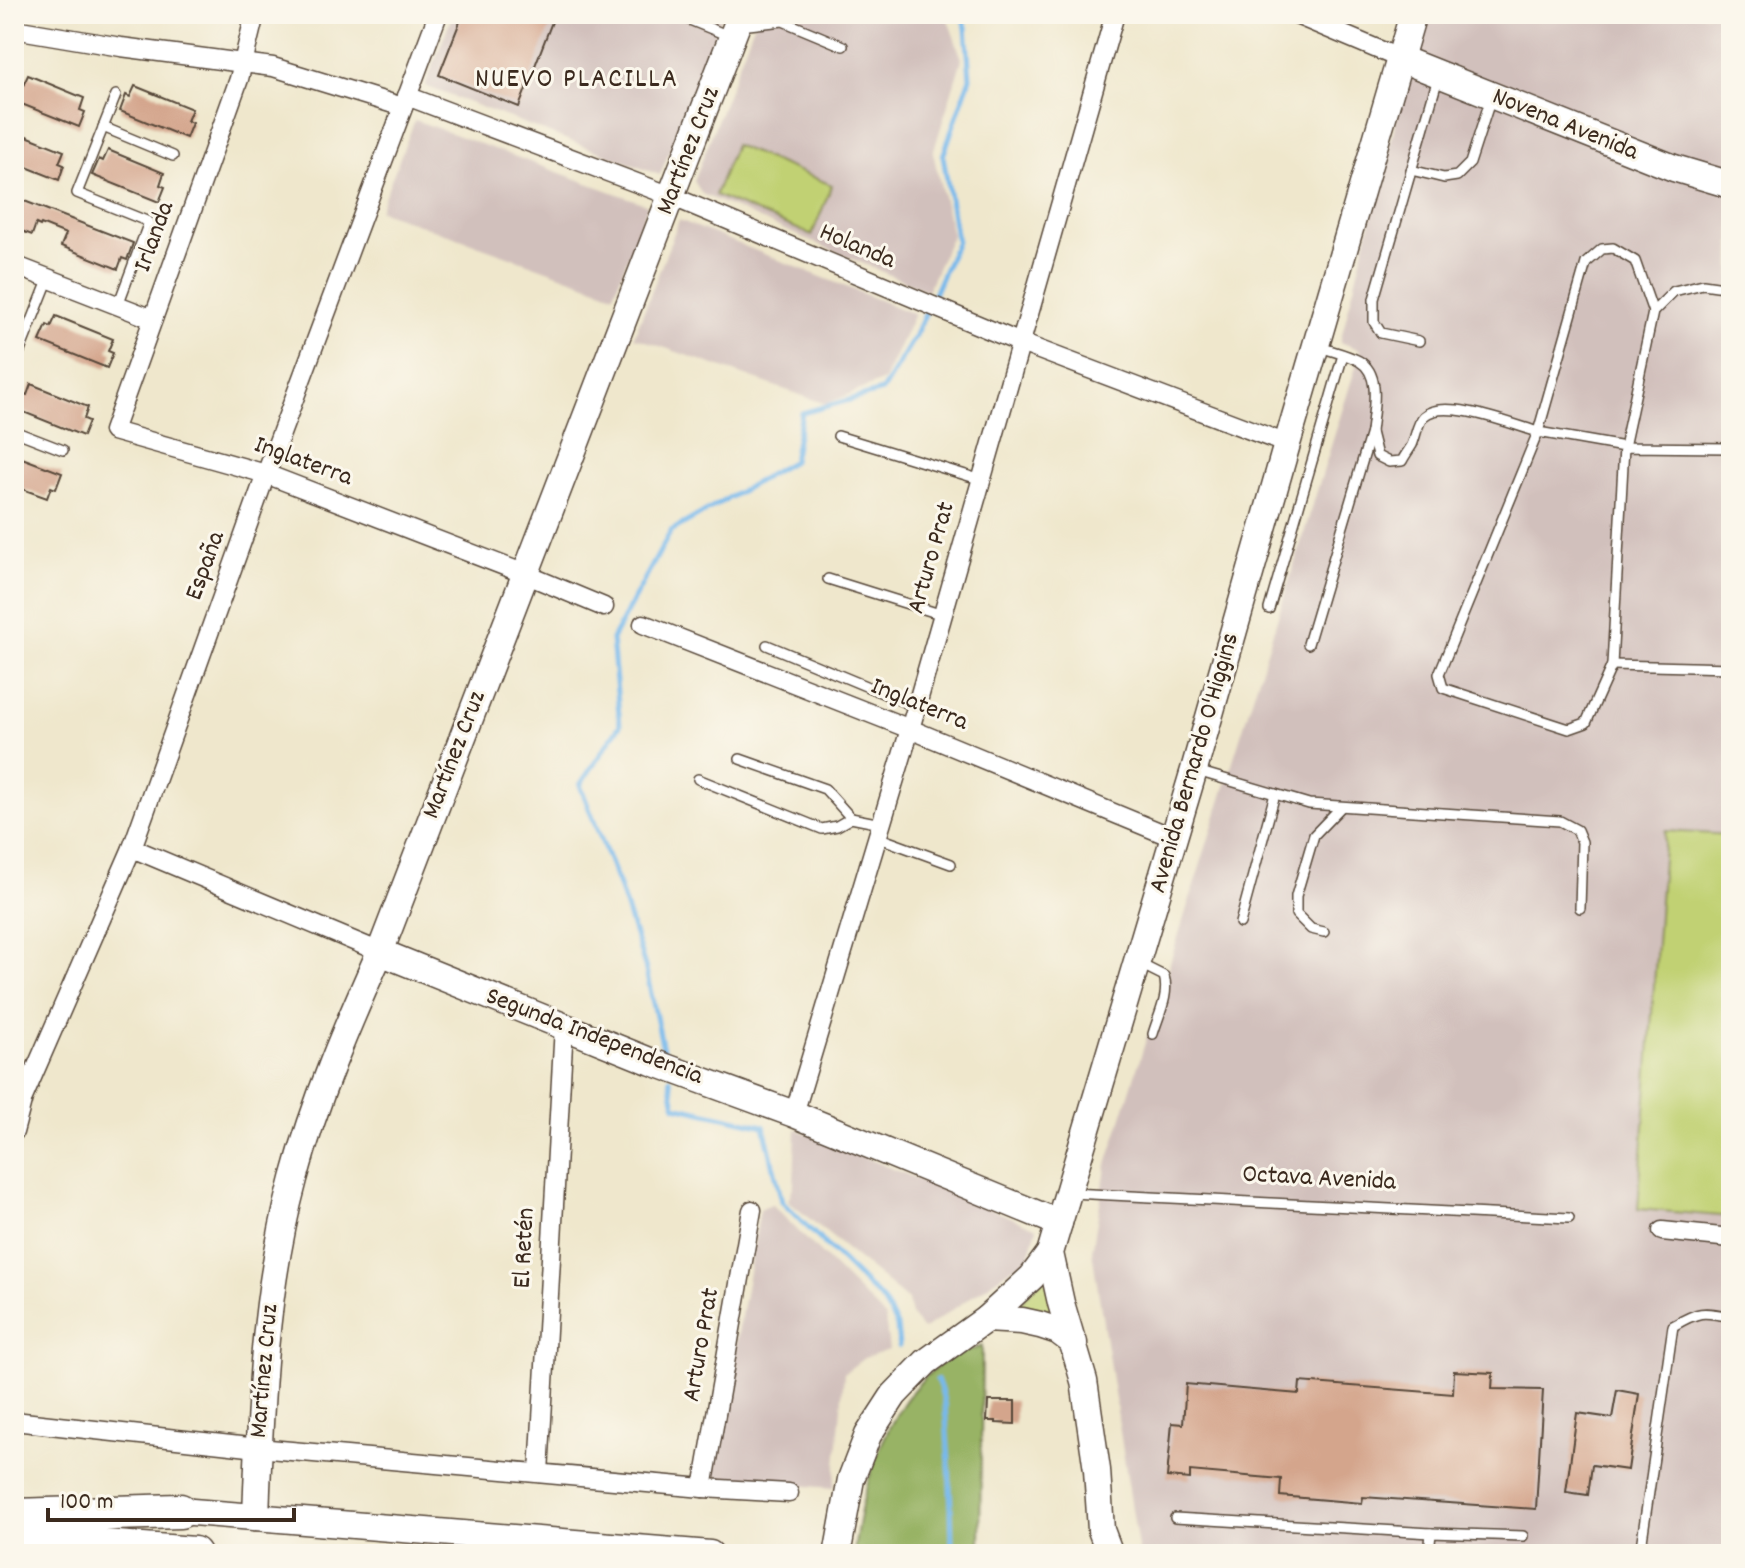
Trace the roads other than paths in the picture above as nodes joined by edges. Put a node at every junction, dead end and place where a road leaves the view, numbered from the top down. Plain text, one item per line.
1 (255, 14) edge
2 (438, 14) edge
3 (675, 14) edge
4 (1115, 14) edge
5 (1294, 14) edge
6 (1413, 14) edge
7 (737, 26) edge
8 (14, 29) edge
9 (843, 46) dead end
10 (1401, 59) junction
11 (244, 62) junction
12 (1440, 74) junction
13 (116, 95) dead end
14 (1492, 95) junction
15 (405, 102) junction
16 (103, 127) junction
17 (173, 156) dead end
18 (1411, 170) junction
19 (1731, 185) edge
20 (671, 196) junction
21 (14, 265) edge
22 (49, 278) junction
23 (1731, 288) edge
24 (118, 305) junction
25 (1653, 312) junction
26 (153, 319) junction
27 (1419, 341) dead end
28 (1021, 343) junction
29 (1317, 346) junction
30 (1343, 355) junction
31 (14, 366) edge
32 (14, 431) edge
33 (113, 431) joint
34 (1371, 432) junction
35 (1538, 432) junction
36 (838, 436) dead end
37 (1287, 444) junction
38 (1624, 447) junction
39 (1731, 448) edge
40 (63, 450) dead end
41 (266, 474) junction
42 (982, 480) junction
43 (525, 574) junction
44 (828, 579) dead end
45 (604, 607) dead end
46 (1269, 609) dead end
47 (943, 615) junction
48 (643, 624) dead end
49 (1308, 644) dead end
50 (767, 645) dead end
51 (1612, 665) junction
52 (1731, 668) edge
53 (916, 707) junction
54 (910, 729) junction
55 (740, 759) dead end
56 (1194, 770) junction
57 (698, 779) dead end
58 (1275, 794) junction
59 (1341, 807) junction
60 (851, 818) junction
61 (879, 831) junction
62 (1174, 838) junction
63 (132, 848) junction
64 (951, 864) dead end
65 (1580, 908) dead end
66 (1240, 923) dead end
67 (1324, 932) dead end
68 (380, 952) junction
69 (1137, 962) junction
70 (564, 1026) junction
71 (1153, 1034) dead end
72 (18, 1098) edge
73 (794, 1114) junction
74 (14, 1132) edge
75 (1068, 1193) junction
76 (752, 1210) dead end
77 (1569, 1218) dead end
78 (1059, 1223) junction
79 (1662, 1231) dead end
80 (1731, 1238) edge
81 (1050, 1253) junction
82 (1731, 1317) edge
83 (986, 1319) junction
84 (1074, 1343) junction
85 (14, 1421) edge
86 (258, 1448) junction
87 (539, 1473) junction
88 (703, 1488) junction
89 (789, 1493) dead end
90 (180, 1511) joint
91 (14, 1516) edge
92 (1100, 1516) junction
93 (256, 1517) junction
94 (1175, 1518) dead end
95 (1431, 1533) junction
96 (1523, 1536) dead end
97 (14, 1540) edge
98 (838, 1550) dead end
99 (194, 1554) edge
100 (710, 1554) edge
101 (1091, 1554) edge
102 (1110, 1554) edge
103 (1429, 1554) edge
104 (1640, 1554) edge

1 - 11 street, Irlanda
2 - 15 street, España
3 - 7 lane
4 - 28 street, Arturo Prat
5 - 10 street
6 - 10 street, Avenida Bernardo O'Higgins
7 - 9 lane
7 - 20 street, Martínez Cruz
8 - 11 street, Holanda
10 - 12 street, Novena Avenida
10 - 29 street, Avenida Bernardo O'Higgins
11 - 15 street, Holanda
11 - 26 street, Irlanda
12 - 14 street, Novena Avenida
12 - 18 lane
13 - 16 lane
14 - 18 lane
14 - 19 street, Novena Avenida
15 - 20 street, Holanda
15 - 41 street, España
16 - 17 lane
16 - 24 lane
18 - 27 lane
20 - 28 street, Holanda
20 - 43 street, Martínez Cruz
21 - 22 street
22 - 24 street
22 - 31 lane
23 - 25 lane
24 - 26 street
25 - 35 lane
25 - 38 lane
26 - 33 street, Irlanda
28 - 37 street, Holanda
28 - 42 street, Arturo Prat
29 - 30 lane
29 - 37 street, Avenida Bernardo O'Higgins
30 - 34 lane
30 - 46 lane
32 - 40 lane
33 - 41 street, Inglaterra
34 - 35 lane
34 - 49 lane
35 - 38 lane
35 - 51 lane
36 - 42 lane
37 - 56 street, Avenida Bernardo O'Higgins
38 - 39 lane
38 - 51 lane
41 - 43 street, Inglaterra
41 - 63 street, España
42 - 47 street, Arturo Prat
43 - 45 street, Inglaterra
43 - 68 street, Martínez Cruz
44 - 47 lane
47 - 53 street, Arturo Prat
48 - 54 street, Inglaterra
50 - 53 lane
51 - 52 lane
53 - 54 street, Arturo Prat
54 - 61 street, Arturo Prat
54 - 62 street, Inglaterra
55 - 60 lane
56 - 58 lane
56 - 62 street, Avenida Bernardo O'Higgins
57 - 60 lane
58 - 59 lane
58 - 66 lane
59 - 65 lane
59 - 67 lane
60 - 61 lane
61 - 64 lane
61 - 73 street, Arturo Prat
62 - 69 street, Avenida Bernardo O'Higgins
63 - 68 street, Segunda Independencia
63 - 72 street, España
68 - 70 street, Segunda Independencia
68 - 86 street, Martínez Cruz
69 - 71 lane
69 - 75 street, Avenida Bernardo O'Higgins
70 - 73 street, Segunda Independencia
70 - 87 street, El Retén
72 - 74 street, España
73 - 78 street, Segunda Independencia
75 - 77 lane, Octava Avenida
75 - 78 street, Avenida Bernardo O'Higgins
76 - 88 street, Arturo Prat
78 - 81 street, Avenida Bernardo O'Higgins
79 - 80 street
81 - 83 street
81 - 84 street, Avenida Bernardo O'Higgins
82 - 104 lane
83 - 84 street
83 - 98 street
84 - 92 street, Avenida Bernardo O'Higgins
85 - 86 street
86 - 87 street
86 - 93 street, Martínez Cruz
87 - 88 street
88 - 89 street
90 - 91 highway
90 - 93 street
92 - 101 street, Avenida Bernardo O'Higgins
92 - 102 street, Avenida Bernardo O'Higgins
93 - 100 street
94 - 95 lane
95 - 96 lane
95 - 103 lane
97 - 99 highway

